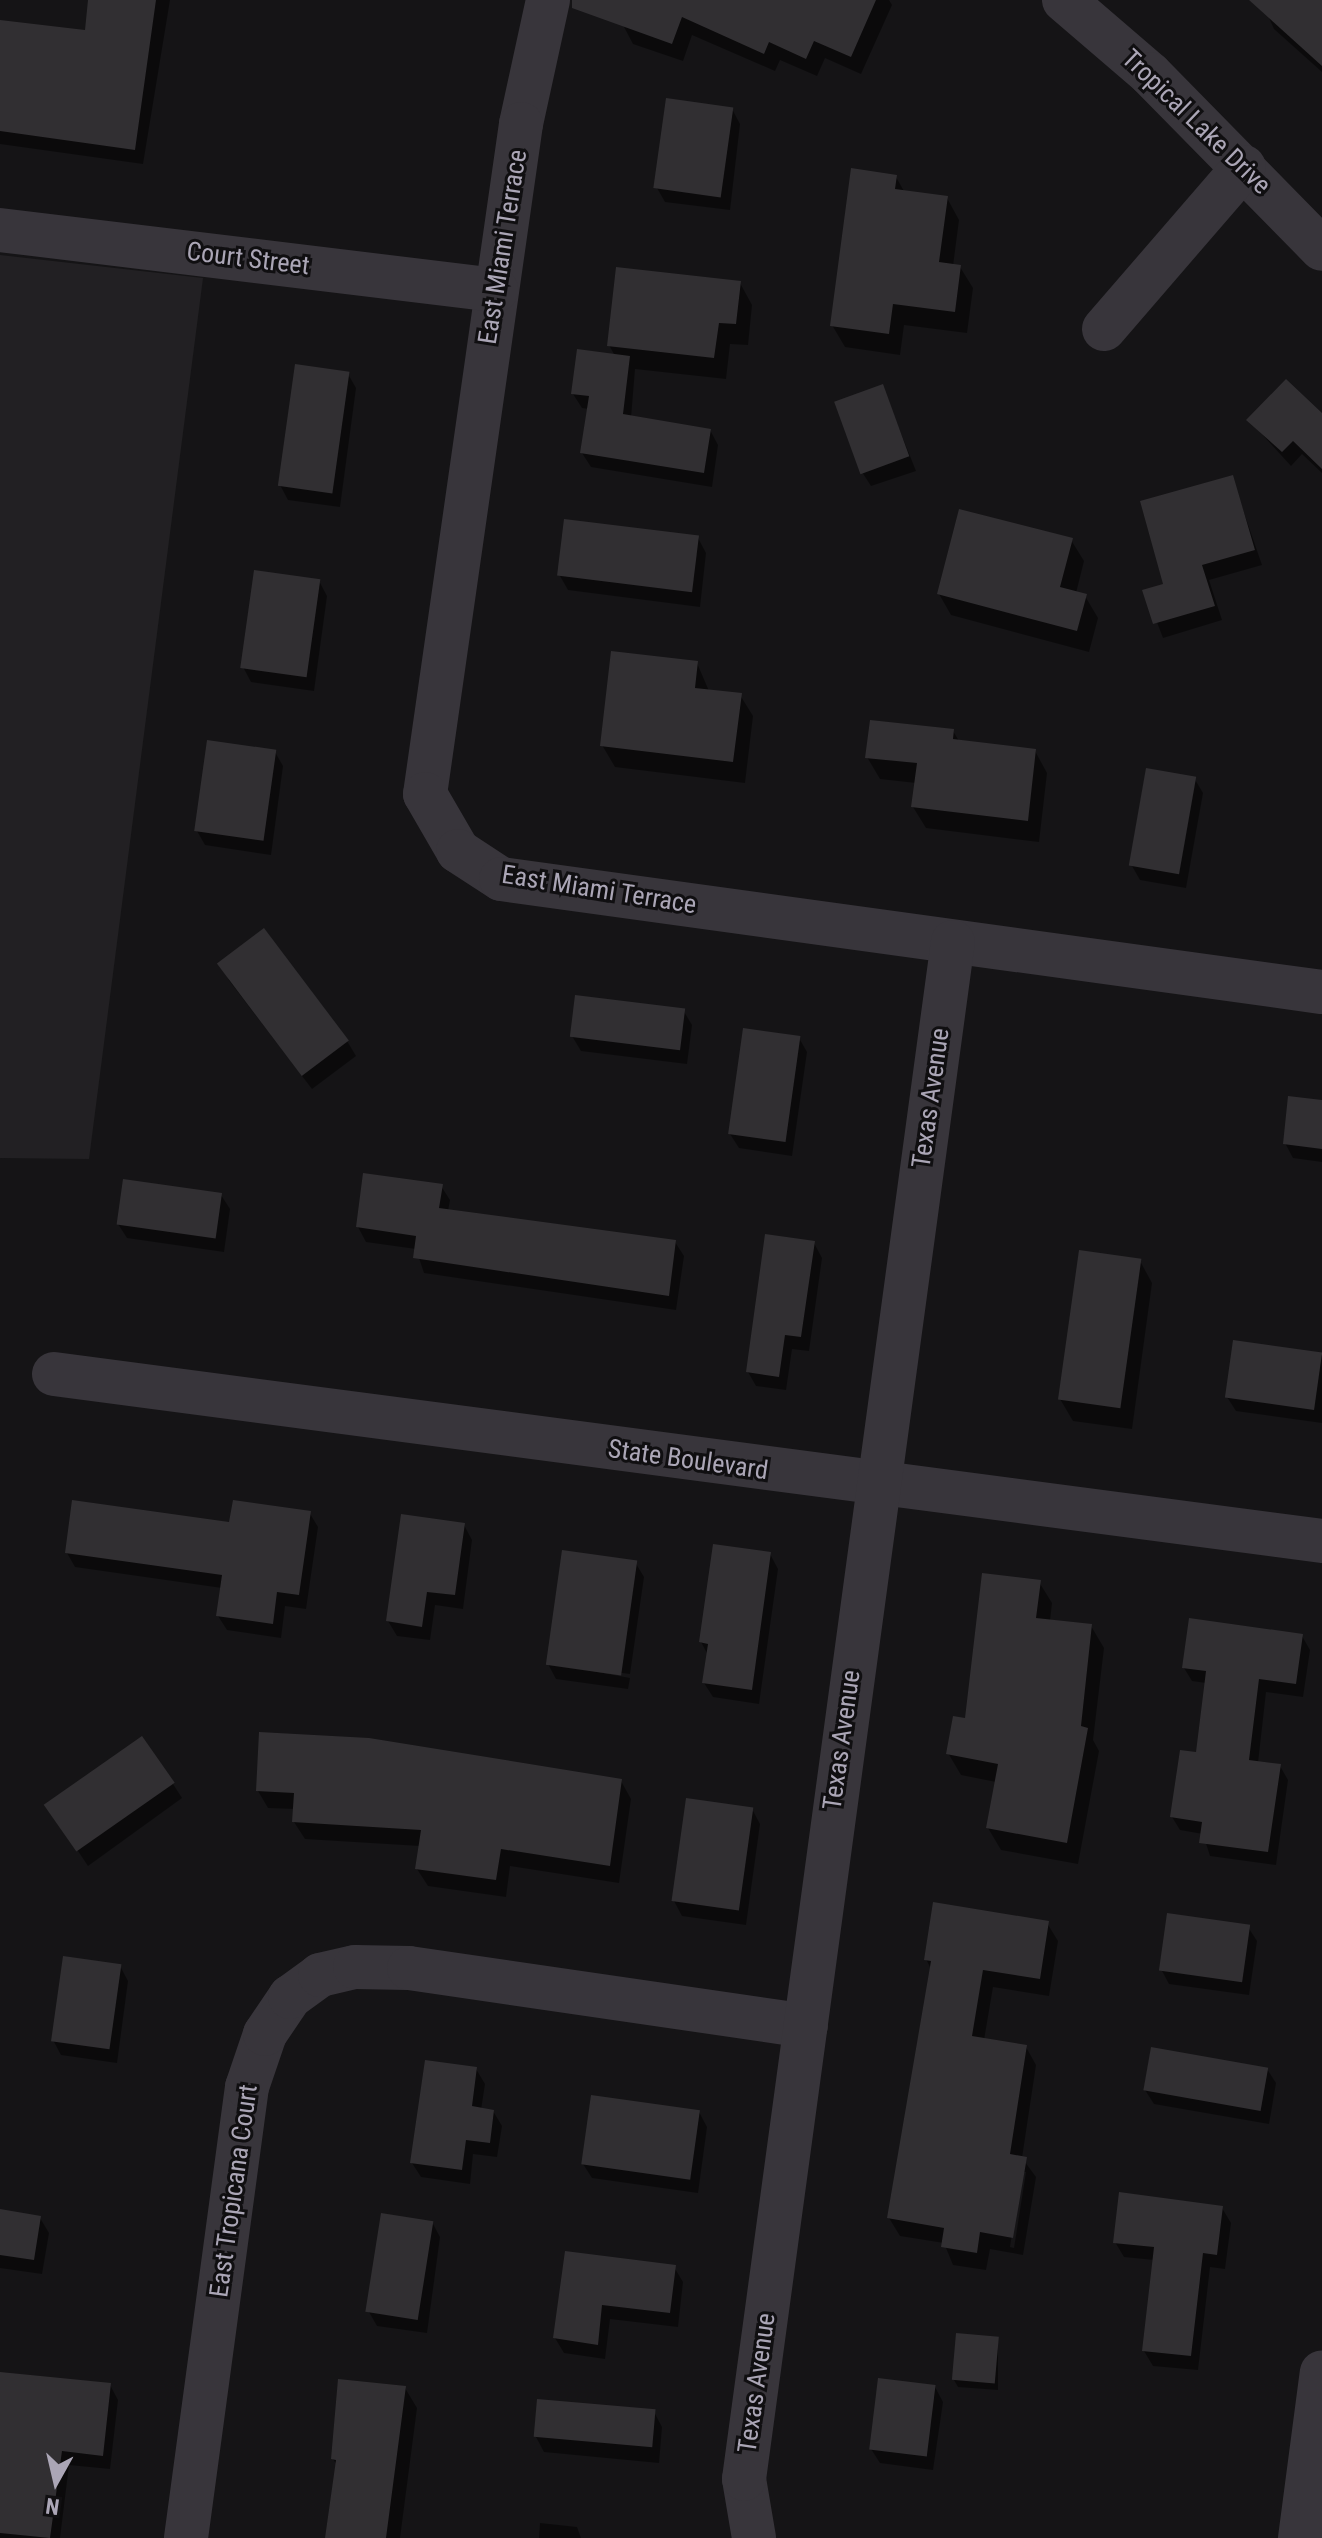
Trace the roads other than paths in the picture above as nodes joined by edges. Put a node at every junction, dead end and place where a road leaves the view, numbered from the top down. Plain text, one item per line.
1 (548, 0) edge
2 (1064, 0) edge
3 (1244, 167) junction
4 (0, 230) edge
5 (1322, 249) edge
6 (496, 290) junction
7 (1104, 329) dead end
8 (953, 942) junction
9 (1322, 992) edge
10 (54, 1374) dead end
11 (876, 1485) junction
12 (1322, 1541) edge
13 (806, 2026) junction
14 (1322, 2372) edge
15 (186, 2538) edge
16 (754, 2538) edge
17 (1300, 2538) edge

1 - 6 street, East Miami Terrace
2 - 3 street, Tropical Lake Drive
3 - 5 street, Tropical Lake Drive
3 - 7 street
4 - 6 street, Court Street
6 - 8 street, East Miami Terrace
8 - 9 street, East Miami Terrace
8 - 11 street, Texas Avenue
10 - 11 street, State Boulevard
11 - 12 street, State Boulevard
11 - 13 street, Texas Avenue
13 - 15 street, East Tropicana Court
13 - 16 street, Texas Avenue
14 - 17 street

